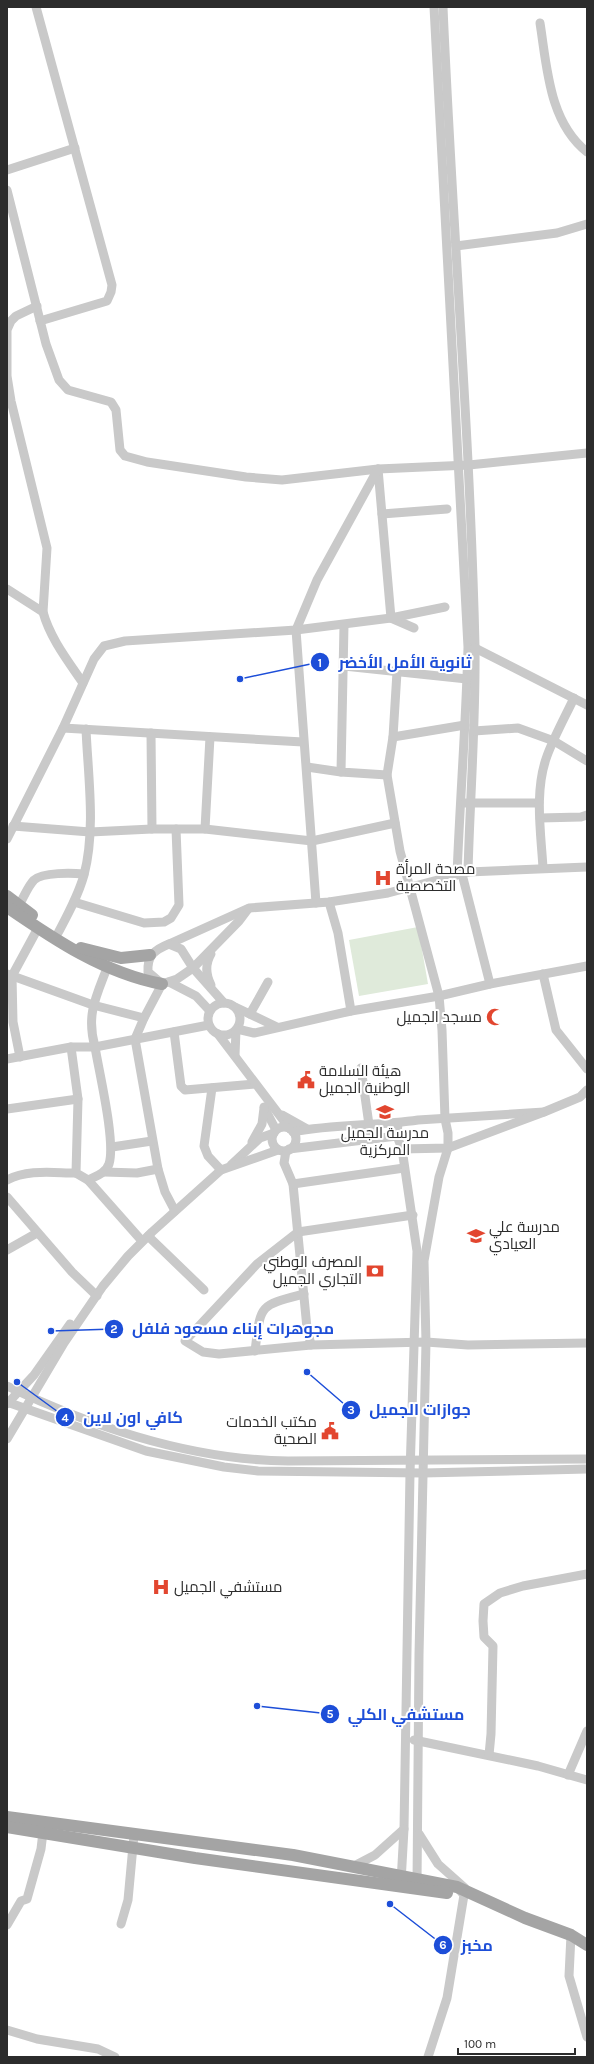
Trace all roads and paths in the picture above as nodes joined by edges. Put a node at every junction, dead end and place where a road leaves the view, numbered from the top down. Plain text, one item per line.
1 (36, 7) edge
2 (434, 7) edge
3 (442, 7) edge
4 (540, 23) dead end
5 (75, 148) junction
6 (587, 152) edge
7 (7, 170) edge
8 (7, 190) edge
9 (587, 224) edge
10 (456, 246) junction
11 (37, 306) junction
12 (40, 321) junction
13 (587, 453) edge
14 (459, 465) junction
15 (469, 465) junction
16 (378, 469) junction
17 (447, 509) dead end
18 (382, 514) junction
19 (7, 589) edge
20 (445, 607) dead end
21 (43, 612) junction
22 (391, 618) junction
23 (344, 625) junction
24 (414, 628) dead end
25 (296, 630) junction
26 (475, 648) junction
27 (344, 666) junction
28 (397, 672) junction
29 (467, 679) junction
30 (83, 683) junction
31 (574, 698) junction
32 (587, 705) edge
33 (465, 725) junction
34 (63, 728) junction
35 (86, 729) junction
36 (474, 731) junction
37 (151, 733) junction
38 (210, 737) junction
39 (393, 737) junction
40 (554, 741) junction
41 (303, 742) junction
42 (587, 761) edge
43 (307, 767) junction
44 (342, 772) junction
45 (388, 775) junction
46 (460, 803) junction
47 (470, 803) junction
48 (539, 803) junction
49 (587, 815) edge
50 (540, 818) junction
51 (396, 823) junction
52 (13, 826) junction
53 (152, 829) junction
54 (176, 829) junction
55 (205, 829) junction
56 (90, 832) junction
57 (7, 839) edge
58 (312, 841) junction
59 (587, 867) edge
60 (543, 868) junction
61 (462, 873) junction
62 (84, 874) junction
63 (410, 888) junction
64 (7, 896) edge
65 (74, 902) junction
66 (329, 902) junction
67 (316, 903) junction
68 (19, 905) junction
69 (7, 907) edge
70 (249, 908) junction
71 (38, 928) junction
72 (58, 933) junction
73 (169, 944) junction
74 (217, 944) junction
75 (150, 955) junction
76 (587, 966) edge
77 (107, 968) junction
78 (193, 968) junction
79 (543, 974) junction
80 (10, 975) edge
81 (268, 982) dead end
82 (166, 983) junction
83 (490, 984) junction
84 (215, 992) junction
85 (439, 996) junction
86 (224, 1003) junction
87 (93, 1005) junction
88 (235, 1007) junction
89 (210, 1011) junction
90 (350, 1011) junction
91 (250, 1014) junction
92 (144, 1018) junction
93 (209, 1025) junction
94 (277, 1027) junction
95 (237, 1029) junction
96 (174, 1032) junction
97 (218, 1034) junction
98 (136, 1039) junction
99 (71, 1047) junction
100 (95, 1047) junction
101 (235, 1055) junction
102 (20, 1057) junction
103 (7, 1059) edge
104 (361, 1068) dead end
105 (587, 1069) edge
106 (257, 1087) junction
107 (212, 1088) junction
108 (587, 1090) edge
109 (78, 1099) junction
110 (264, 1108) junction
111 (7, 1109) edge
112 (277, 1112) junction
113 (544, 1112) junction
114 (445, 1120) junction
115 (368, 1123) junction
116 (398, 1123) junction
117 (307, 1130) junction
118 (291, 1131) junction
119 (275, 1132) junction
120 (397, 1136) junction
121 (371, 1139) junction
122 (152, 1141) junction
123 (112, 1146) junction
124 (448, 1148) junction
125 (246, 1149) junction
126 (402, 1149) junction
127 (284, 1150) junction
128 (404, 1168) junction
129 (158, 1169) junction
130 (224, 1169) junction
131 (104, 1172) junction
132 (76, 1173) junction
133 (7, 1180) edge
134 (88, 1180) junction
135 (292, 1184) junction
136 (7, 1197) edge
137 (175, 1211) junction
138 (413, 1215) junction
139 (298, 1232) junction
140 (37, 1233) junction
141 (145, 1238) junction
142 (7, 1250) edge
143 (204, 1290) dead end
144 (95, 1294) junction
145 (304, 1294) junction
146 (426, 1342) junction
147 (414, 1343) junction
148 (587, 1343) edge
149 (311, 1345) junction
150 (256, 1351) junction
151 (7, 1386) edge
152 (18, 1391) junction
153 (31, 1398) junction
154 (7, 1403) edge
155 (25, 1409) junction
156 (7, 1439) edge
157 (410, 1459) junction
158 (587, 1459) edge
159 (423, 1460) junction
160 (587, 1469) edge
161 (410, 1474) junction
162 (423, 1474) junction
163 (587, 1574) edge
164 (587, 1731) edge
165 (406, 1738) junction
166 (418, 1741) junction
167 (489, 1755) junction
168 (568, 1775) junction
169 (587, 1780) edge
170 (7, 1817) edge
171 (7, 1827) edge
172 (404, 1829) junction
173 (43, 1832) junction
174 (418, 1833) junction
175 (134, 1835) junction
176 (133, 1847) junction
177 (354, 1866) junction
178 (401, 1881) junction
179 (417, 1883) junction
180 (464, 1892) junction
181 (121, 1924) dead end
182 (7, 1925) edge
183 (571, 1935) junction
184 (587, 1945) edge
185 (7, 2030) edge
186 (587, 2038) edge
187 (115, 2057) edge
188 (428, 2057) edge

1 - 5 street
2 - 14 street
3 - 10 street
4 - 6 street
5 - 7 street
5 - 12 street
8 - 11 street
9 - 10 street
10 - 15 street
11 - 12 street
11 - 21 street
12 - 16 street
13 - 15 street
14 - 15 street
14 - 16 street
14 - 29 street
15 - 26 street
16 - 18 street
16 - 25 street
17 - 18 street
18 - 22 street
19 - 21 street
20 - 22 street
21 - 30 street
22 - 23 street
22 - 24 street
23 - 25 street
23 - 27 street
25 - 30 street
25 - 41 street
26 - 31 street
26 - 36 street
27 - 28 street
27 - 44 street
28 - 29 street
28 - 39 street
29 - 33 street
30 - 34 street
31 - 32 street
31 - 40 street
33 - 39 street
33 - 46 street
34 - 35 street
34 - 52 street
35 - 37 street
35 - 56 street
36 - 40 street
36 - 47 street
37 - 38 street
37 - 53 street
38 - 41 street
38 - 55 street
39 - 45 street
40 - 42 street
40 - 48 street
41 - 43 street
43 - 44 street
43 - 58 street
44 - 45 street
45 - 51 street
46 - 47 street
46 - 61 street
47 - 48 street
47 - 61 street
48 - 50 street
49 - 50 street
50 - 60 street
51 - 58 street
51 - 63 street
52 - 56 street
52 - 57 street
53 - 54 street
53 - 56 street
54 - 55 street
54 - 65 street
55 - 58 street
56 - 62 street
58 - 67 street
59 - 60 street
60 - 61 street
61 - 63 street
61 - 83 street
62 - 65 street
62 - 68 street
63 - 66 street
63 - 85 street
64 - 68 main road
65 - 72 street
66 - 67 street
66 - 90 street
67 - 70 street
68 - 72 main road
69 - 71 main road
70 - 73 street
70 - 74 street
71 - 77 main road
71 - 80 street
72 - 75 main road
73 - 75 street
73 - 78 street
74 - 78 street
74 - 84 street
75 - 82 street
76 - 79 street
77 - 82 main road
77 - 87 street
78 - 82 street
78 - 84 street
79 - 83 street
79 - 105 street
80 - 87 street
80 - 102 street
81 - 91 street
82 - 89 street
82 - 92 street
83 - 85 street
84 - 86 street
85 - 90 street
85 - 114 street
86 - 88 street
86 - 89 street
87 - 92 street
87 - 100 street
88 - 91 street
88 - 95 street
89 - 93 street
90 - 94 street
91 - 94 street
92 - 98 street
93 - 96 street
93 - 97 street
94 - 95 street
95 - 97 street
95 - 101 street
96 - 98 street
96 - 107 street
97 - 101 street
98 - 100 street
98 - 122 street
99 - 100 street
99 - 102 street
99 - 109 street
100 - 123 street
101 - 106 street
102 - 103 street
104 - 115 street
106 - 107 street
106 - 110 street
106 - 112 street
107 - 130 street
108 - 113 street
109 - 111 street
109 - 132 street
110 - 119 street
110 - 125 street
112 - 117 street
112 - 118 street
113 - 114 street
113 - 124 street
114 - 116 street
114 - 124 street
115 - 116 street
115 - 117 street
115 - 121 street
116 - 120 street
117 - 118 street
118 - 119 street
118 - 127 street
119 - 125 street
119 - 127 street
120 - 121 street
120 - 126 street
121 - 127 street
122 - 123 street
122 - 129 street
123 - 131 street
124 - 126 street
124 - 146 street
125 - 130 street
126 - 128 street
127 - 130 street
127 - 135 street
128 - 135 street
128 - 138 street
129 - 131 street
129 - 137 street
130 - 137 street
131 - 134 street
132 - 133 street
132 - 134 street
134 - 141 street
135 - 139 street
136 - 140 street
137 - 141 street
138 - 139 street
138 - 147 street
139 - 145 street
139 - 150 street
140 - 142 street
140 - 144 street
141 - 143 street
141 - 144 street
144 - 152 street
144 - 153 street
145 - 149 street
145 - 150 street
146 - 147 street
146 - 148 street
146 - 159 street
147 - 149 street
147 - 157 street
149 - 150 street
151 - 152 street
152 - 153 street
152 - 154 street
153 - 155 street
153 - 157 street
154 - 155 street
155 - 156 street
155 - 161 street
157 - 159 street
157 - 161 street
158 - 159 street
159 - 162 street
160 - 162 street
161 - 162 street
161 - 165 street
162 - 166 street
163 - 167 street
164 - 168 street
165 - 166 street
165 - 172 street
166 - 167 street
166 - 174 street
167 - 168 street
168 - 169 street
170 - 175 main road
171 - 173 main road
172 - 177 street
172 - 178 street
173 - 176 main road
173 - 182 street
174 - 179 street
174 - 180 street
175 - 176 street
175 - 177 main road
176 - 178 main road
176 - 181 street
177 - 178 main road
178 - 179 main road
179 - 180 main road
180 - 183 main road
180 - 188 street
183 - 184 main road
183 - 186 street
185 - 187 street

